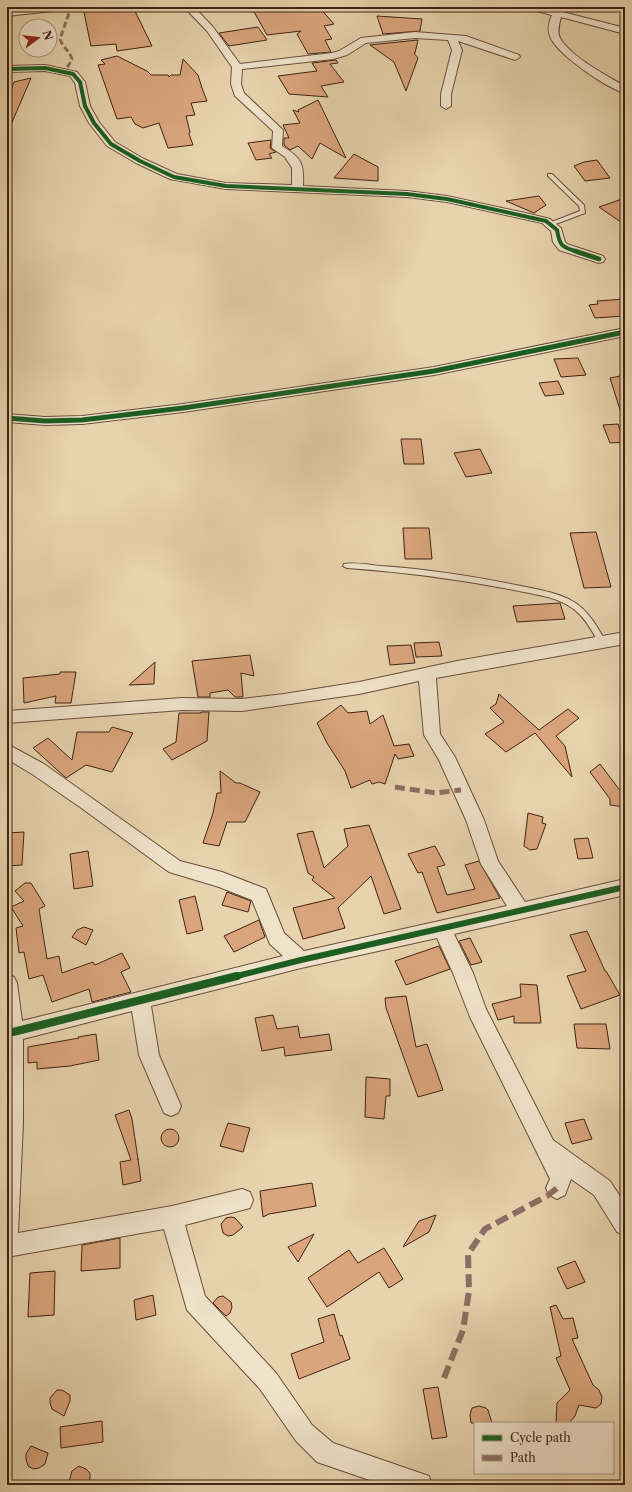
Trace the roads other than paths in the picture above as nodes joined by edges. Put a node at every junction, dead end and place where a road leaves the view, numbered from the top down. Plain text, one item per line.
1 (61, 7) edge
2 (189, 7) edge
3 (532, 7) edge
4 (546, 9) edge
5 (7, 13) edge
6 (557, 14) junction
7 (625, 31) edge
8 (452, 37) junction
9 (515, 58) dead end
10 (237, 67) junction
11 (7, 69) edge
12 (625, 90) edge
13 (446, 106) dead end
14 (550, 175) dead end
15 (297, 189) junction
16 (551, 224) junction
17 (599, 259) dead end
18 (625, 332) edge
19 (7, 418) edge
20 (347, 566) dead end
21 (625, 638) edge
22 (602, 642) junction
23 (427, 673) junction
24 (7, 717) edge
25 (7, 751) edge
26 (625, 887) edge
27 (520, 911) junction
28 (442, 928) junction
29 (301, 960) junction
30 (7, 983) edge
31 (140, 1000) junction
32 (13, 1032) junction
33 (171, 1106) dead end
34 (544, 1145) junction
35 (557, 1188) dead end
36 (242, 1200) dead end
37 (172, 1217) junction
38 (625, 1224) edge
39 (7, 1236) edge
40 (7, 1246) edge
41 (420, 1485) edge

1 - 5 street
2 - 10 street
3 - 4 street
4 - 6 street
6 - 7 street
6 - 12 street
8 - 9 street
8 - 10 street
8 - 13 street
10 - 15 street
11 - 15 street
14 - 16 lane
15 - 16 street
16 - 17 street
18 - 19 street
20 - 22 lane
21 - 22 street
22 - 23 street
23 - 24 street
23 - 27 street
25 - 29 street
26 - 27 street
27 - 28 street
28 - 29 street
28 - 34 street
29 - 31 street
30 - 32 street
31 - 32 street
31 - 33 street
32 - 39 street
34 - 35 street
34 - 38 street
36 - 37 street
37 - 40 street
37 - 41 street

